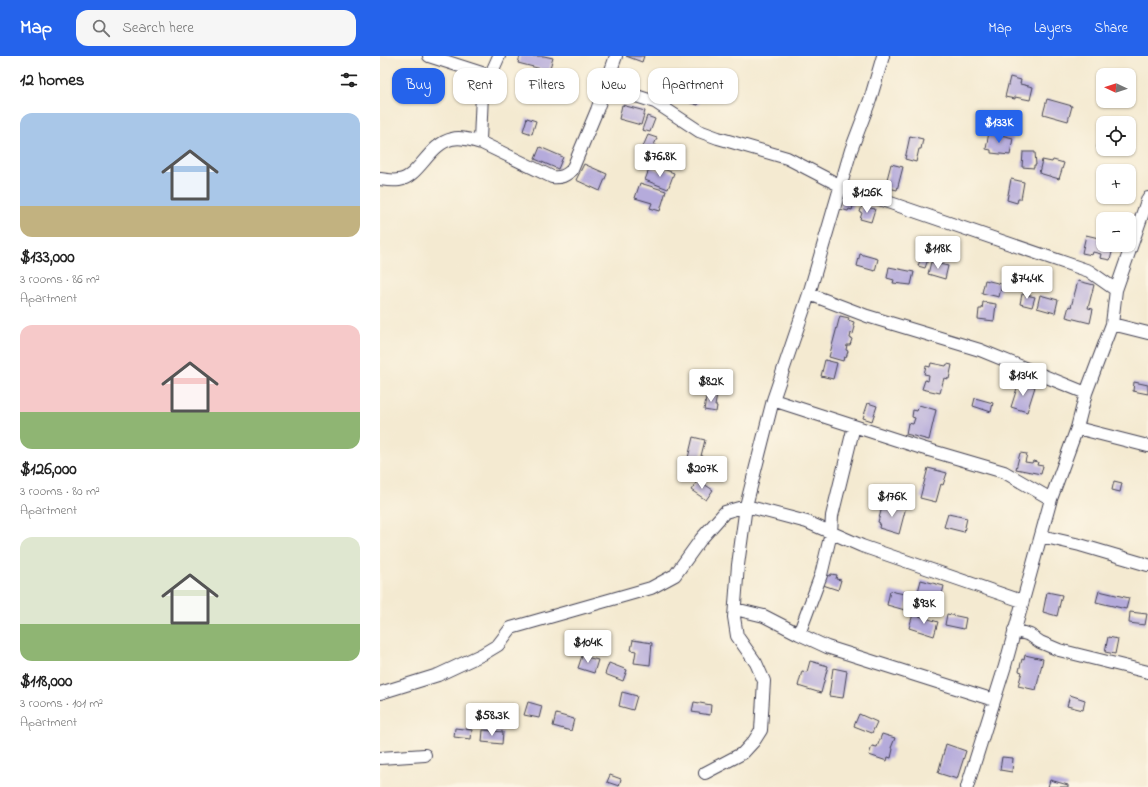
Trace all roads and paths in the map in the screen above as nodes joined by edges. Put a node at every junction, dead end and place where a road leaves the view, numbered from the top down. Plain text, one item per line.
1 (429, 56) edge
2 (499, 56) edge
3 (616, 56) edge
4 (883, 56) edge
5 (466, 68) edge
6 (494, 68) edge
7 (612, 68) edge
8 (640, 97) edge
9 (482, 104) edge
10 (599, 104) edge
11 (482, 143) junction
12 (380, 179) edge
13 (841, 186) junction
14 (1148, 198) edge
15 (1145, 220) edge
16 (1116, 290) junction
17 (809, 294) junction
18 (1112, 324) junction
19 (1148, 333) edge
20 (1086, 393) junction
21 (773, 400) junction
22 (854, 426) junction
23 (1078, 428) junction
24 (1148, 446) edge
25 (1051, 499) junction
26 (746, 506) junction
27 (831, 533) junction
28 (1041, 536) junction
29 (1148, 566) edge
30 (1022, 601) junction
31 (735, 609) junction
32 (1014, 630) junction
33 (799, 634) junction
34 (1148, 672) edge
35 (380, 692) edge
36 (994, 700) junction
37 (425, 755) dead end
38 (380, 758) edge
39 (705, 773) dead end
40 (967, 787) edge

1 - 5 street
2 - 6 street
3 - 7 street
4 - 13 street
8 - 13 street
9 - 11 street
10 - 11 street
11 - 12 street
13 - 16 street
13 - 17 street
14 - 15 street
15 - 16 street
16 - 18 street
17 - 20 street
17 - 21 street
18 - 19 street
18 - 20 street
20 - 23 street
21 - 22 street
21 - 26 street
22 - 25 street
22 - 27 street
23 - 24 street
23 - 25 street
25 - 28 street
26 - 27 street
26 - 31 street
26 - 35 street
27 - 30 street
27 - 33 street
28 - 29 street
28 - 30 street
30 - 32 street
31 - 33 street
31 - 39 street
32 - 34 street
32 - 36 street
33 - 36 street
36 - 40 street
37 - 38 street

